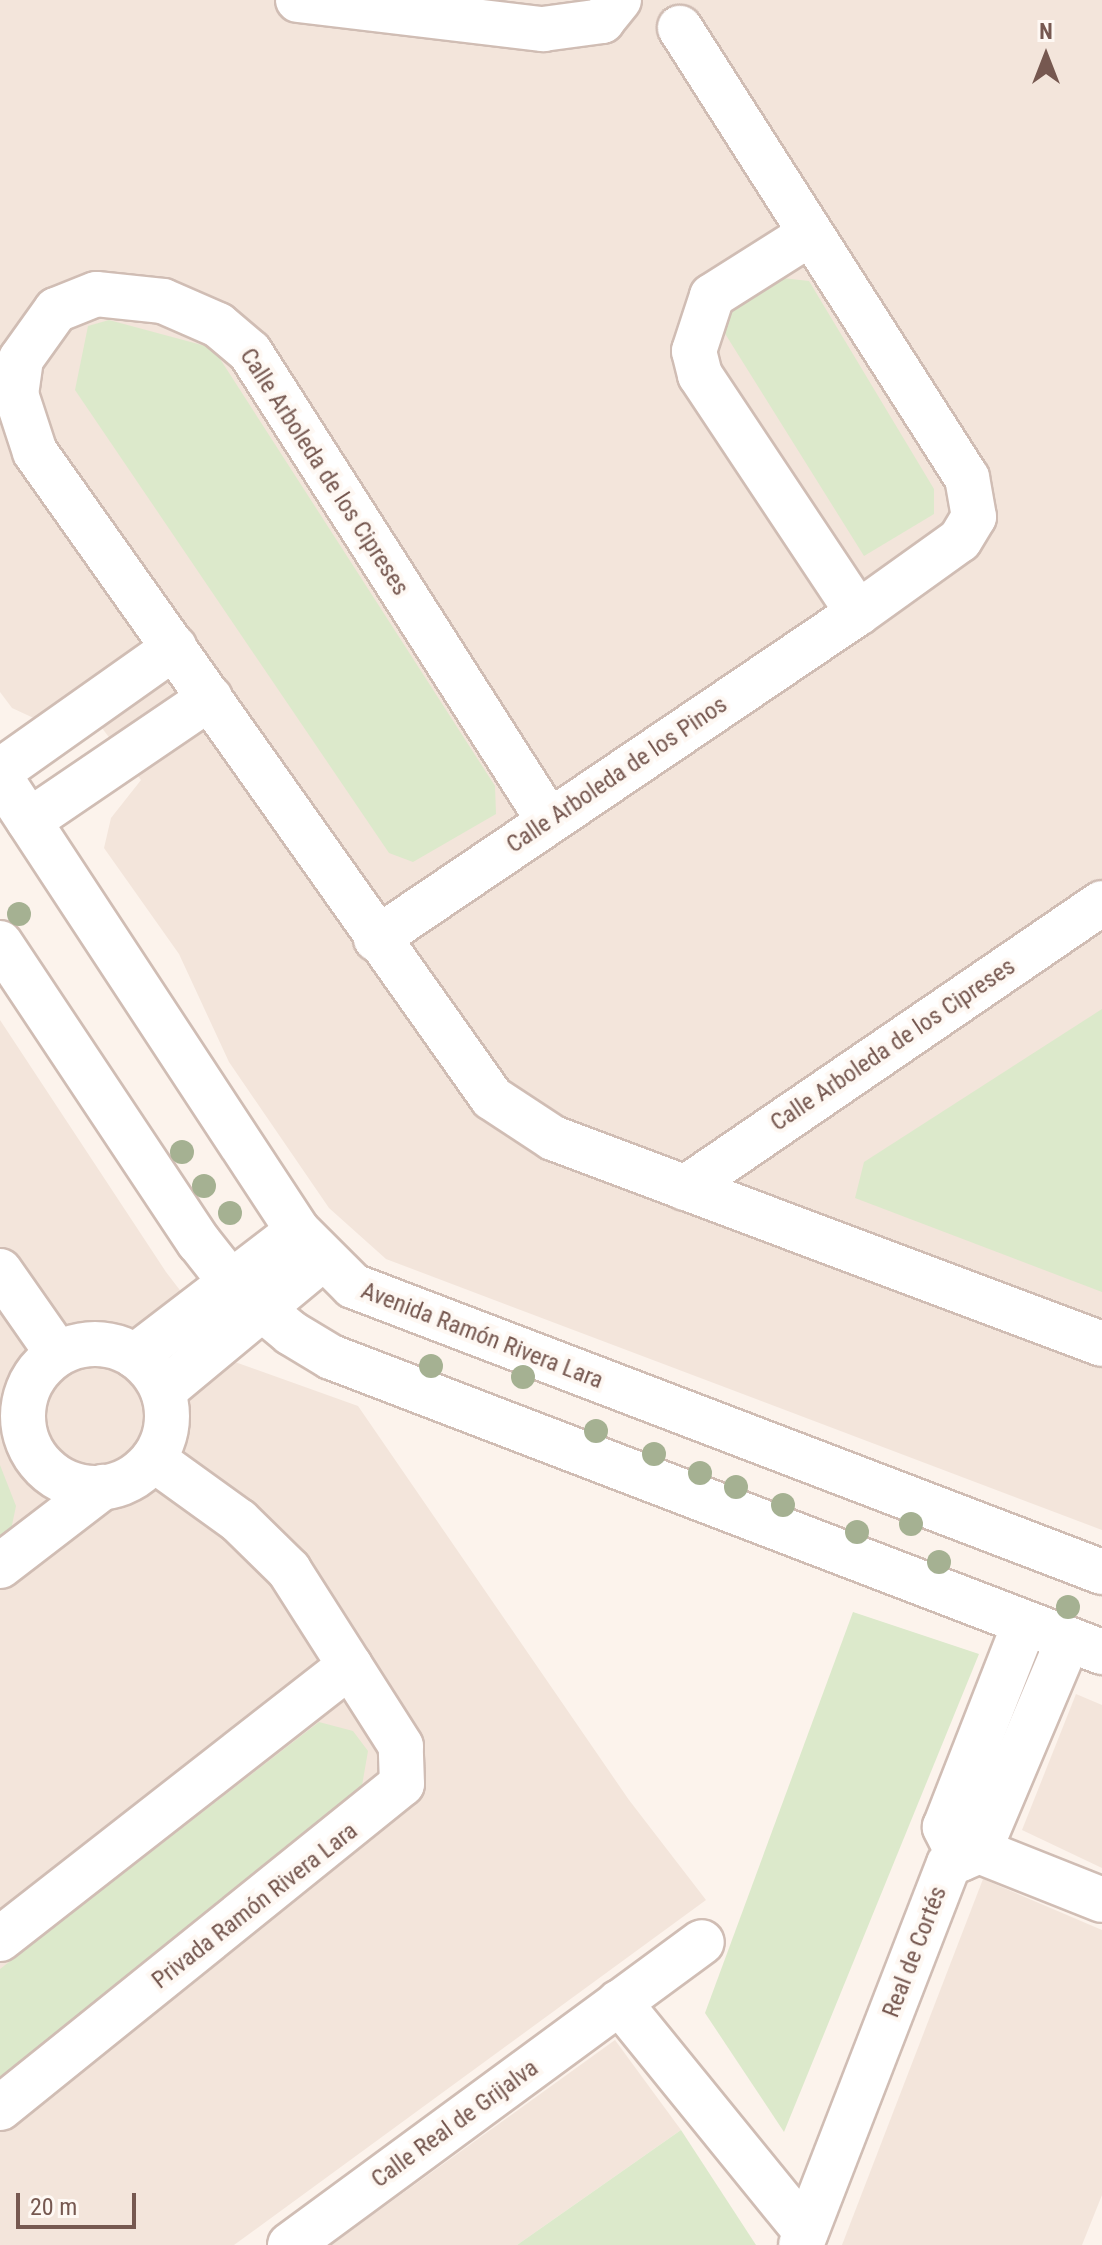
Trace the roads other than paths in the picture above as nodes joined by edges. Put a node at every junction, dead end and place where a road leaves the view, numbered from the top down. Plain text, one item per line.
1 (298, 0) edge
2 (619, 0) edge
3 (375, 5) edge
4 (680, 28) dead end
5 (810, 234) junction
6 (858, 613) junction
7 (175, 647) junction
8 (210, 698) junction
9 (0, 771) edge
10 (0, 777) edge
11 (29, 821) junction
12 (549, 821) junction
13 (1102, 903) edge
14 (376, 939) junction
15 (0, 943) edge
16 (685, 1188) junction
17 (310, 1245) junction
18 (0, 1271) edge
19 (246, 1297) junction
20 (1102, 1344) edge
21 (58, 1354) junction
22 (135, 1356) junction
23 (163, 1391) junction
24 (12, 1404) edge
25 (153, 1459) junction
26 (103, 1487) junction
27 (0, 1566) edge
28 (1102, 1572) edge
29 (1025, 1623) junction
30 (1085, 1646) edge
31 (350, 1666) junction
32 (970, 1855) junction
33 (1102, 1900) edge
34 (0, 1939) edge
35 (702, 1942) dead end
36 (619, 2002) junction
37 (0, 2108) edge
38 (804, 2238) edge
39 (290, 2245) edge

1 - 3 street
2 - 3 street
4 - 5 street, Calle Arboleda de los Pinos
5 - 6 street, Calle Arboleda de los Pinos
5 - 6 street
6 - 12 street, Calle Arboleda de los Pinos
7 - 8 street, Calle Arboleda de los Cipreses
7 - 9 street
7 - 12 street, Calle Arboleda de los Cipreses
8 - 11 street
8 - 14 street, Calle Arboleda de los Cipreses
10 - 11 street, Avenida Ramón Rivera Lara
11 - 17 street, Avenida Ramón Rivera Lara
12 - 14 street, Calle Arboleda de los Pinos
13 - 16 street, Calle Arboleda de los Cipreses
14 - 16 street, Calle Arboleda de los Cipreses
15 - 19 street
16 - 20 street, Calle Arboleda de los Cipreses
17 - 19 street
17 - 28 street, Avenida Ramón Rivera Lara
18 - 21 street
19 - 22 street
19 - 23 street
19 - 29 street
21 - 22 street
21 - 24 street
22 - 23 street
23 - 25 street
24 - 26 street
25 - 26 street
25 - 31 street, Privada Ramón Rivera Lara
26 - 27 street
29 - 30 street
29 - 32 street, Real de Cortés
30 - 32 street, Real de Cortés
31 - 34 street
31 - 37 street, Privada Ramón Rivera Lara
32 - 33 street
32 - 38 street, Real de Cortés
35 - 36 street, Calle Real de Grijalva
36 - 38 street
36 - 39 street, Calle Real de Grijalva

